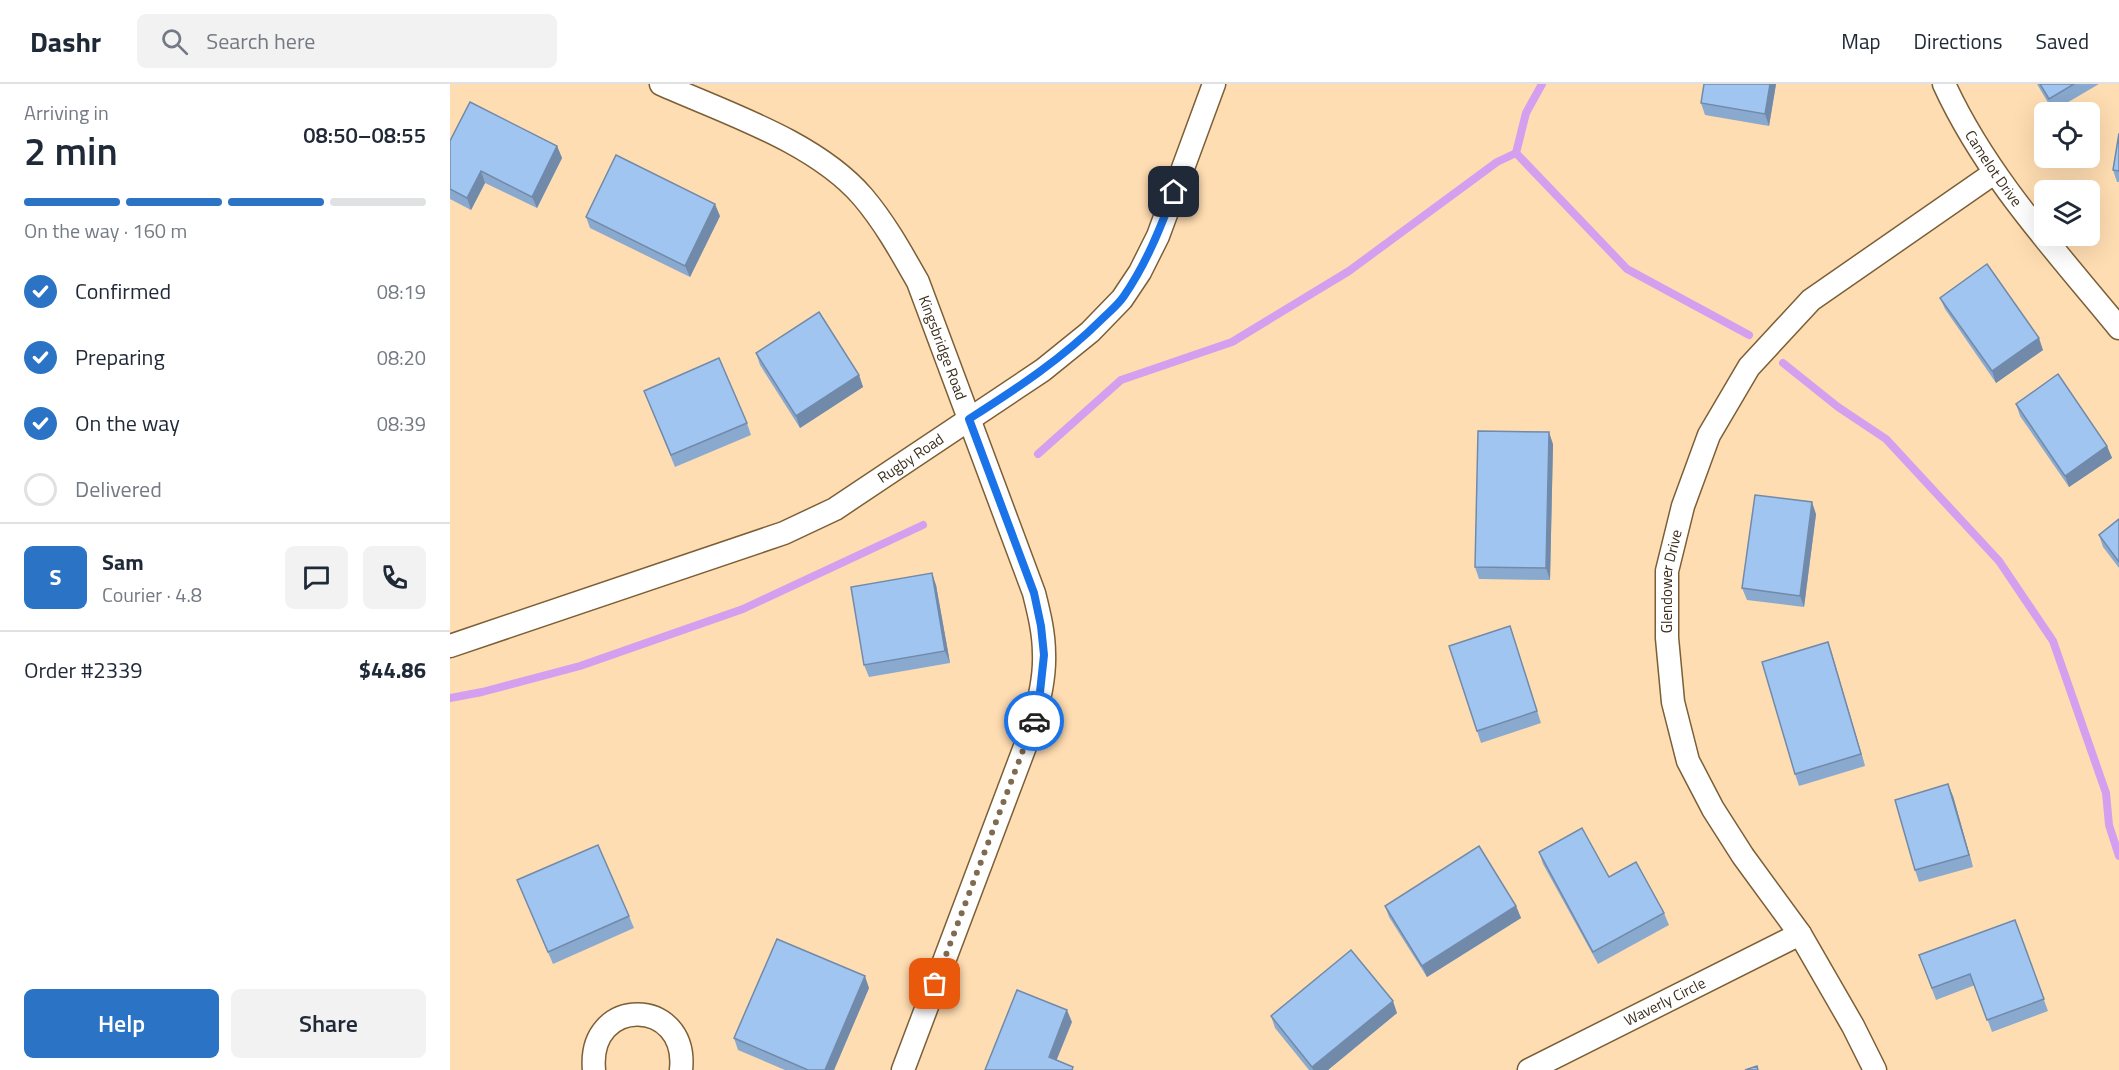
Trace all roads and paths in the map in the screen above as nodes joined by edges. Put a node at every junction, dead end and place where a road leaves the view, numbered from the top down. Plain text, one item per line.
1 (661, 84) edge
2 (1214, 84) edge
3 (1944, 84) edge
4 (1994, 173) junction
5 (2119, 328) edge
6 (969, 419) junction
7 (450, 646) edge
8 (1800, 934) junction
9 (594, 1070) edge
10 (681, 1070) edge
11 (903, 1070) edge
12 (1529, 1070) edge
13 (1875, 1070) edge

1 - 6 street, Kingsbridge Road
2 - 6 street, Rugby Road
3 - 4 street, Camelot Drive
4 - 5 street, Camelot Drive
4 - 8 street, Glendower Drive
6 - 7 street, Rugby Road
6 - 11 street, Kingsbridge Road
8 - 12 street, Waverly Circle
8 - 13 street, Glendower Drive
9 - 10 street

